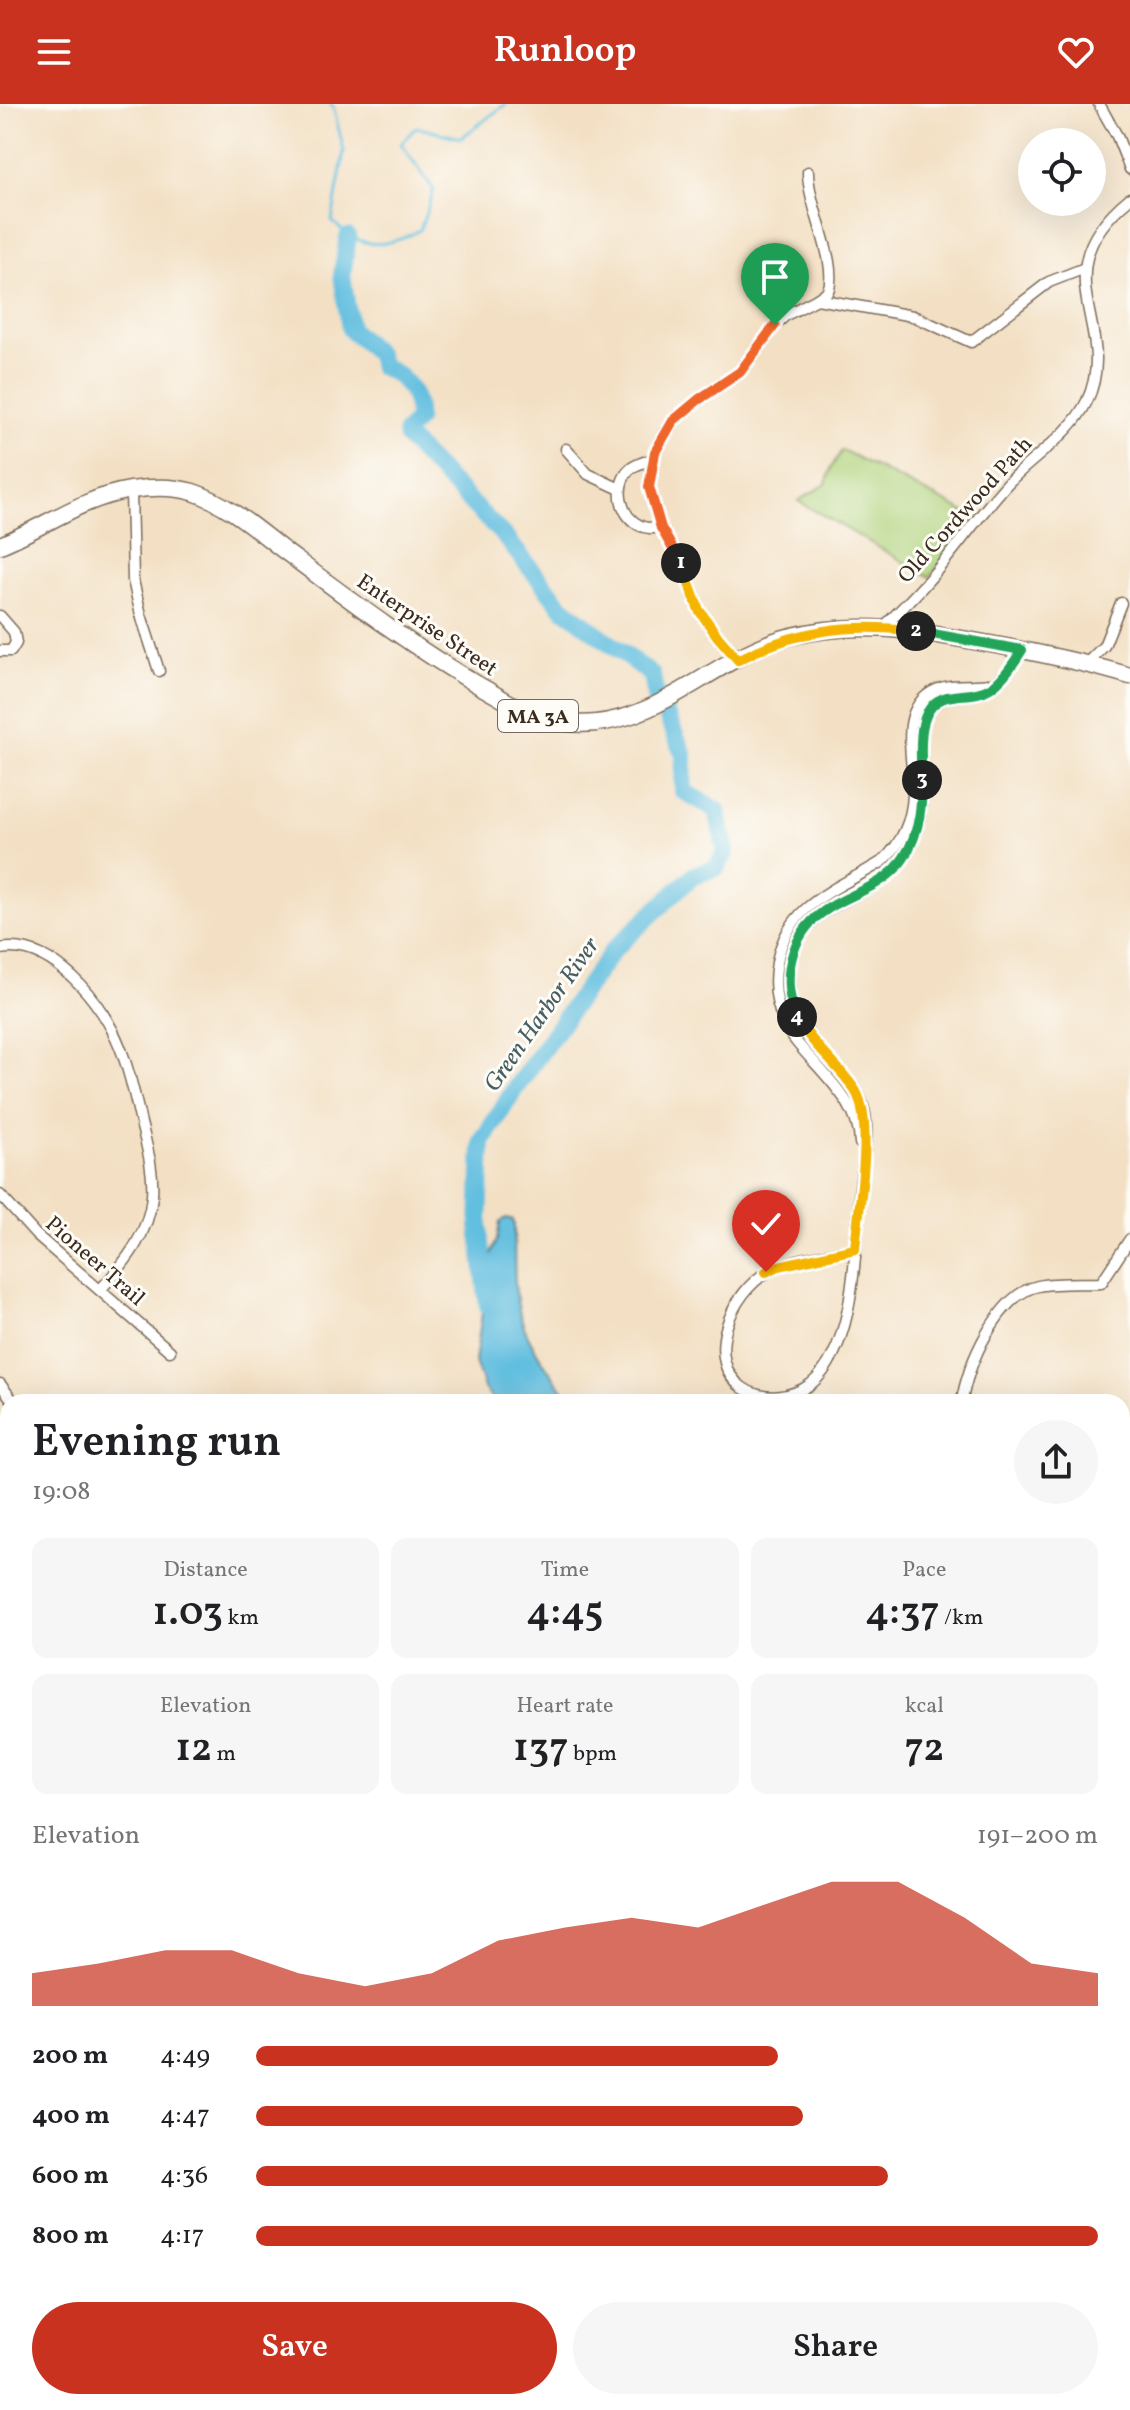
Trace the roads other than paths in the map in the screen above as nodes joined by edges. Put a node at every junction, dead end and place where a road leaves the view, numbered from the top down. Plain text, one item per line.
1 (1099, 104) edge
2 (1130, 169) edge
3 (808, 172) dead end
4 (1130, 198) edge
5 (1085, 268) junction
6 (817, 299) junction
7 (566, 449) dead end
8 (653, 459) junction
9 (620, 489) junction
10 (131, 490) junction
11 (661, 528) junction
12 (0, 545) edge
13 (1121, 603) dead end
14 (0, 616) edge
15 (883, 628) junction
16 (1022, 650) junction
17 (0, 651) edge
18 (738, 660) junction
19 (1086, 664) junction
20 (159, 671) dead end
21 (1130, 676) edge
22 (917, 767) junction
23 (893, 851) junction
24 (902, 859) junction
25 (829, 893) junction
26 (835, 904) junction
27 (0, 949) edge
28 (776, 983) junction
29 (789, 983) junction
30 (846, 1078) junction
31 (834, 1084) junction
32 (860, 1185) junction
33 (0, 1195) edge
34 (1130, 1239) edge
35 (855, 1249) junction
36 (100, 1290) junction
37 (170, 1351) dead end
38 (758, 1394) edge
39 (787, 1394) edge
40 (963, 1394) edge

1 - 2 street
3 - 6 street
4 - 5 street, Old Cordwood Path
5 - 6 street
5 - 15 street, Old Cordwood Path
6 - 8 street
7 - 9 street
8 - 9 street
8 - 11 street
9 - 11 street
10 - 12 main road, Enterprise Street / MA 3A
10 - 18 main road, Enterprise Street / MA 3A
10 - 20 street
11 - 18 street
13 - 19 street
14 - 17 street
15 - 16 main road, Enterprise Street / MA 3A
15 - 18 main road, Enterprise Street / MA 3A
16 - 19 main road, Enterprise Street / MA 3A
16 - 22 street
19 - 21 main road, Enterprise Street / MA 3A
22 - 23 street
22 - 24 street
23 - 24 street
23 - 25 street
24 - 26 street
25 - 26 street
25 - 28 street
26 - 29 street
27 - 36 street
28 - 29 street
28 - 31 street
29 - 30 street
30 - 31 street
30 - 32 street
31 - 32 street
32 - 35 street
33 - 36 street, Pioneer Trail
34 - 40 street
35 - 38 street
35 - 39 street
36 - 37 street, Pioneer Trail

